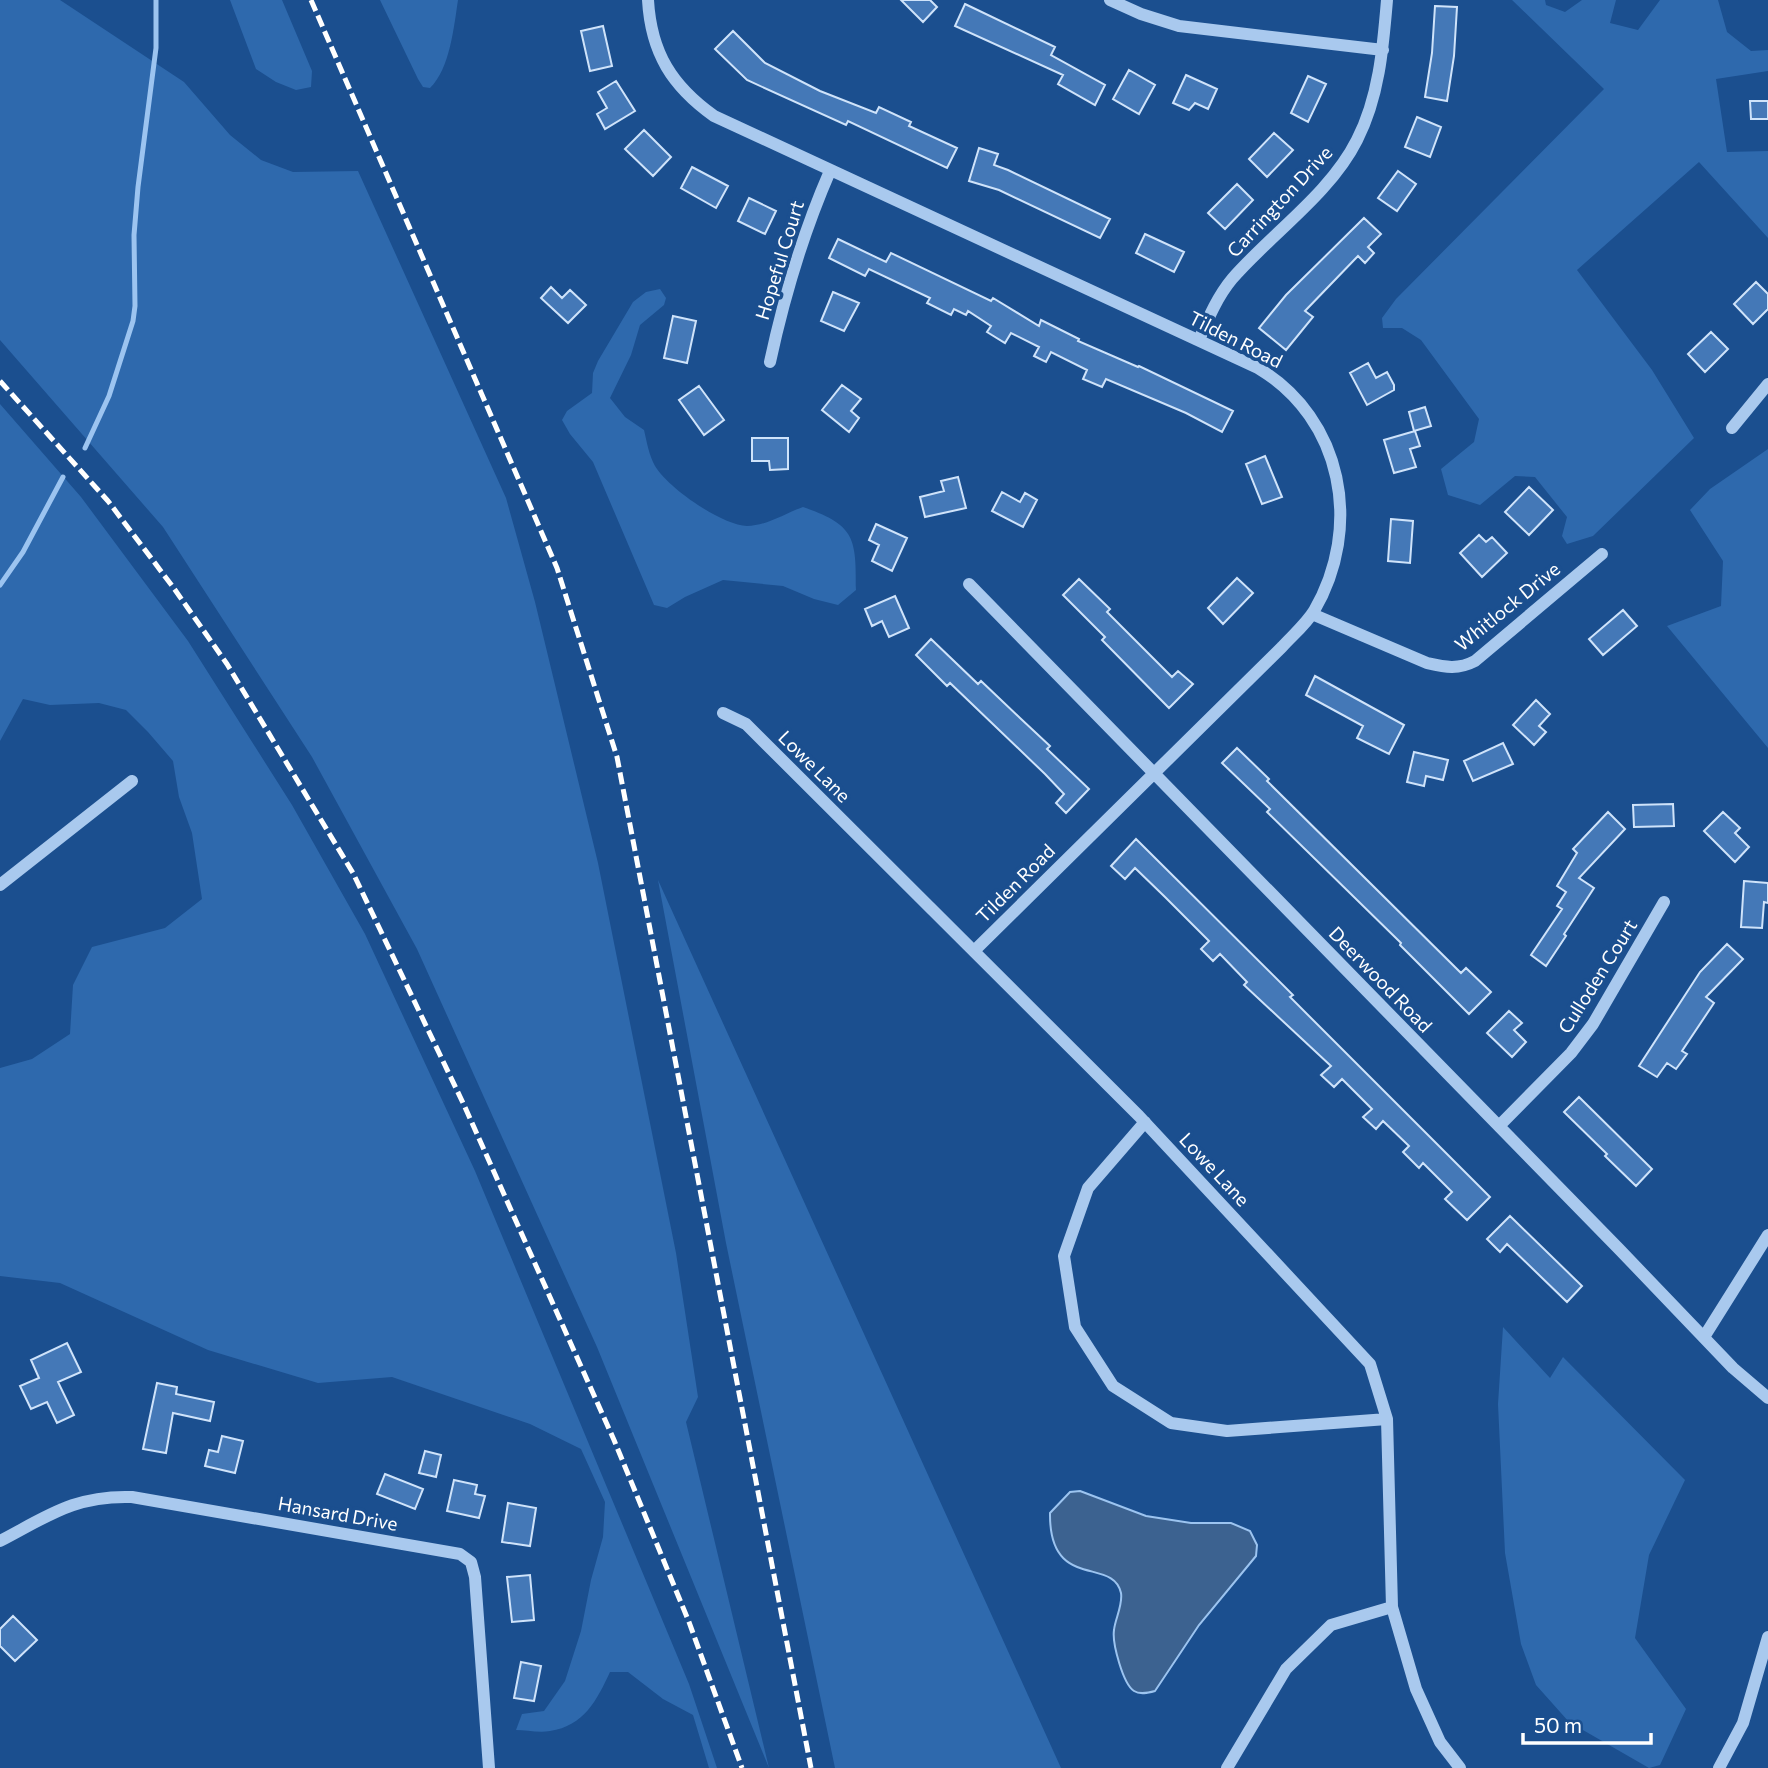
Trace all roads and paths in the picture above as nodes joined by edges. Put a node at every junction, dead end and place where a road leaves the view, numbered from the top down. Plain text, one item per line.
1 (648, 0) edge
2 (1110, 0) edge
3 (1387, 0) edge
4 (1383, 50) junction
5 (830, 171) junction
6 (1199, 340) junction
7 (770, 362) dead end
8 (1768, 384) edge
9 (1732, 428) dead end
10 (1602, 554) dead end
11 (969, 584) dead end
12 (1312, 614) junction
13 (723, 713) dead end
14 (1153, 774) junction
15 (132, 781) dead end
16 (0, 885) edge
17 (1664, 902) dead end
18 (974, 951) junction
19 (1144, 1122) junction
20 (1499, 1126) junction
21 (1768, 1235) edge
22 (1704, 1337) junction
23 (1768, 1398) edge
24 (1387, 1419) junction
25 (0, 1541) edge
26 (1392, 1607) junction
27 (1768, 1637) edge
28 (489, 1768) edge
29 (1227, 1768) edge
30 (1460, 1768) edge
31 (1719, 1768) edge

1 - 5 street, Tilden Road
2 - 4 street
3 - 4 street, Carrington Drive
4 - 6 street, Carrington Drive
5 - 6 street, Tilden Road
5 - 7 street, Hopeful Court
6 - 12 street, Tilden Road
8 - 9 street
10 - 12 street, Whitlock Drive
11 - 14 street, Deerwood Road
12 - 14 street, Tilden Road
13 - 18 street, Lowe Lane
14 - 18 street, Tilden Road
14 - 20 street, Deerwood Road
15 - 16 street
17 - 20 street, Culloden Court
18 - 19 street, Lowe Lane
19 - 24 street, Lowe Lane
19 - 24 street
20 - 22 street, Deerwood Road
21 - 22 street
22 - 23 street, Deerwood Road
24 - 26 street, Lowe Lane
25 - 28 street, Hansard Drive
26 - 29 street
26 - 30 street, Lowe Lane
27 - 31 street

